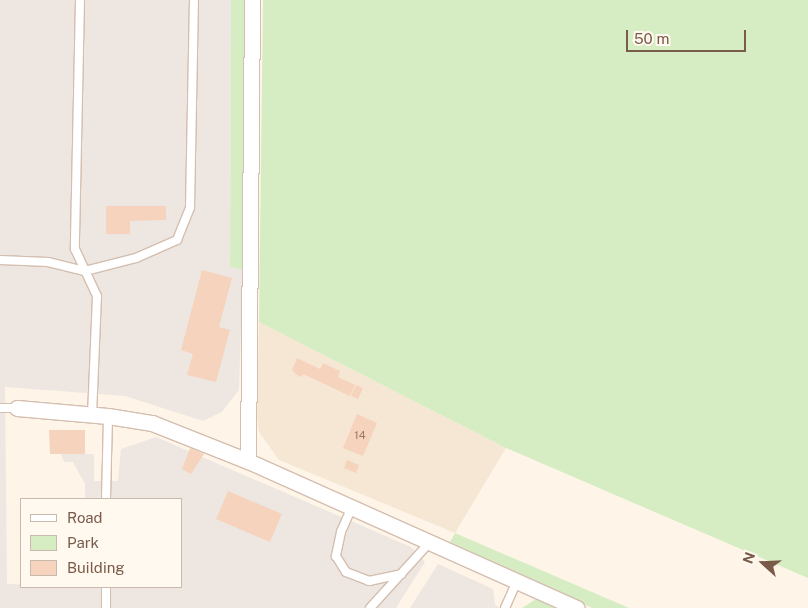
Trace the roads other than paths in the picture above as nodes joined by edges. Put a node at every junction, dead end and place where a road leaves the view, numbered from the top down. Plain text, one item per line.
1 (80, 0) edge
2 (194, 0) edge
3 (252, 0) edge
4 (0, 260) edge
5 (85, 271) junction
6 (0, 408) edge
7 (17, 408) joint
8 (92, 414) junction
9 (108, 416) junction
10 (248, 461) junction
11 (106, 498) edge
12 (352, 507) junction
13 (430, 542) junction
14 (401, 574) junction
15 (517, 581) junction
16 (106, 588) edge
17 (106, 608) edge
18 (370, 608) edge
19 (505, 608) edge
20 (577, 608) edge

1 - 5 lane
2 - 5 lane
3 - 10 street
4 - 5 lane
5 - 8 lane
6 - 7 lane
7 - 8 street
8 - 9 street
9 - 10 street
9 - 11 lane
10 - 12 street
12 - 13 street
12 - 14 lane
13 - 14 lane
13 - 15 street
14 - 18 lane
15 - 19 lane
15 - 20 street
16 - 17 lane

